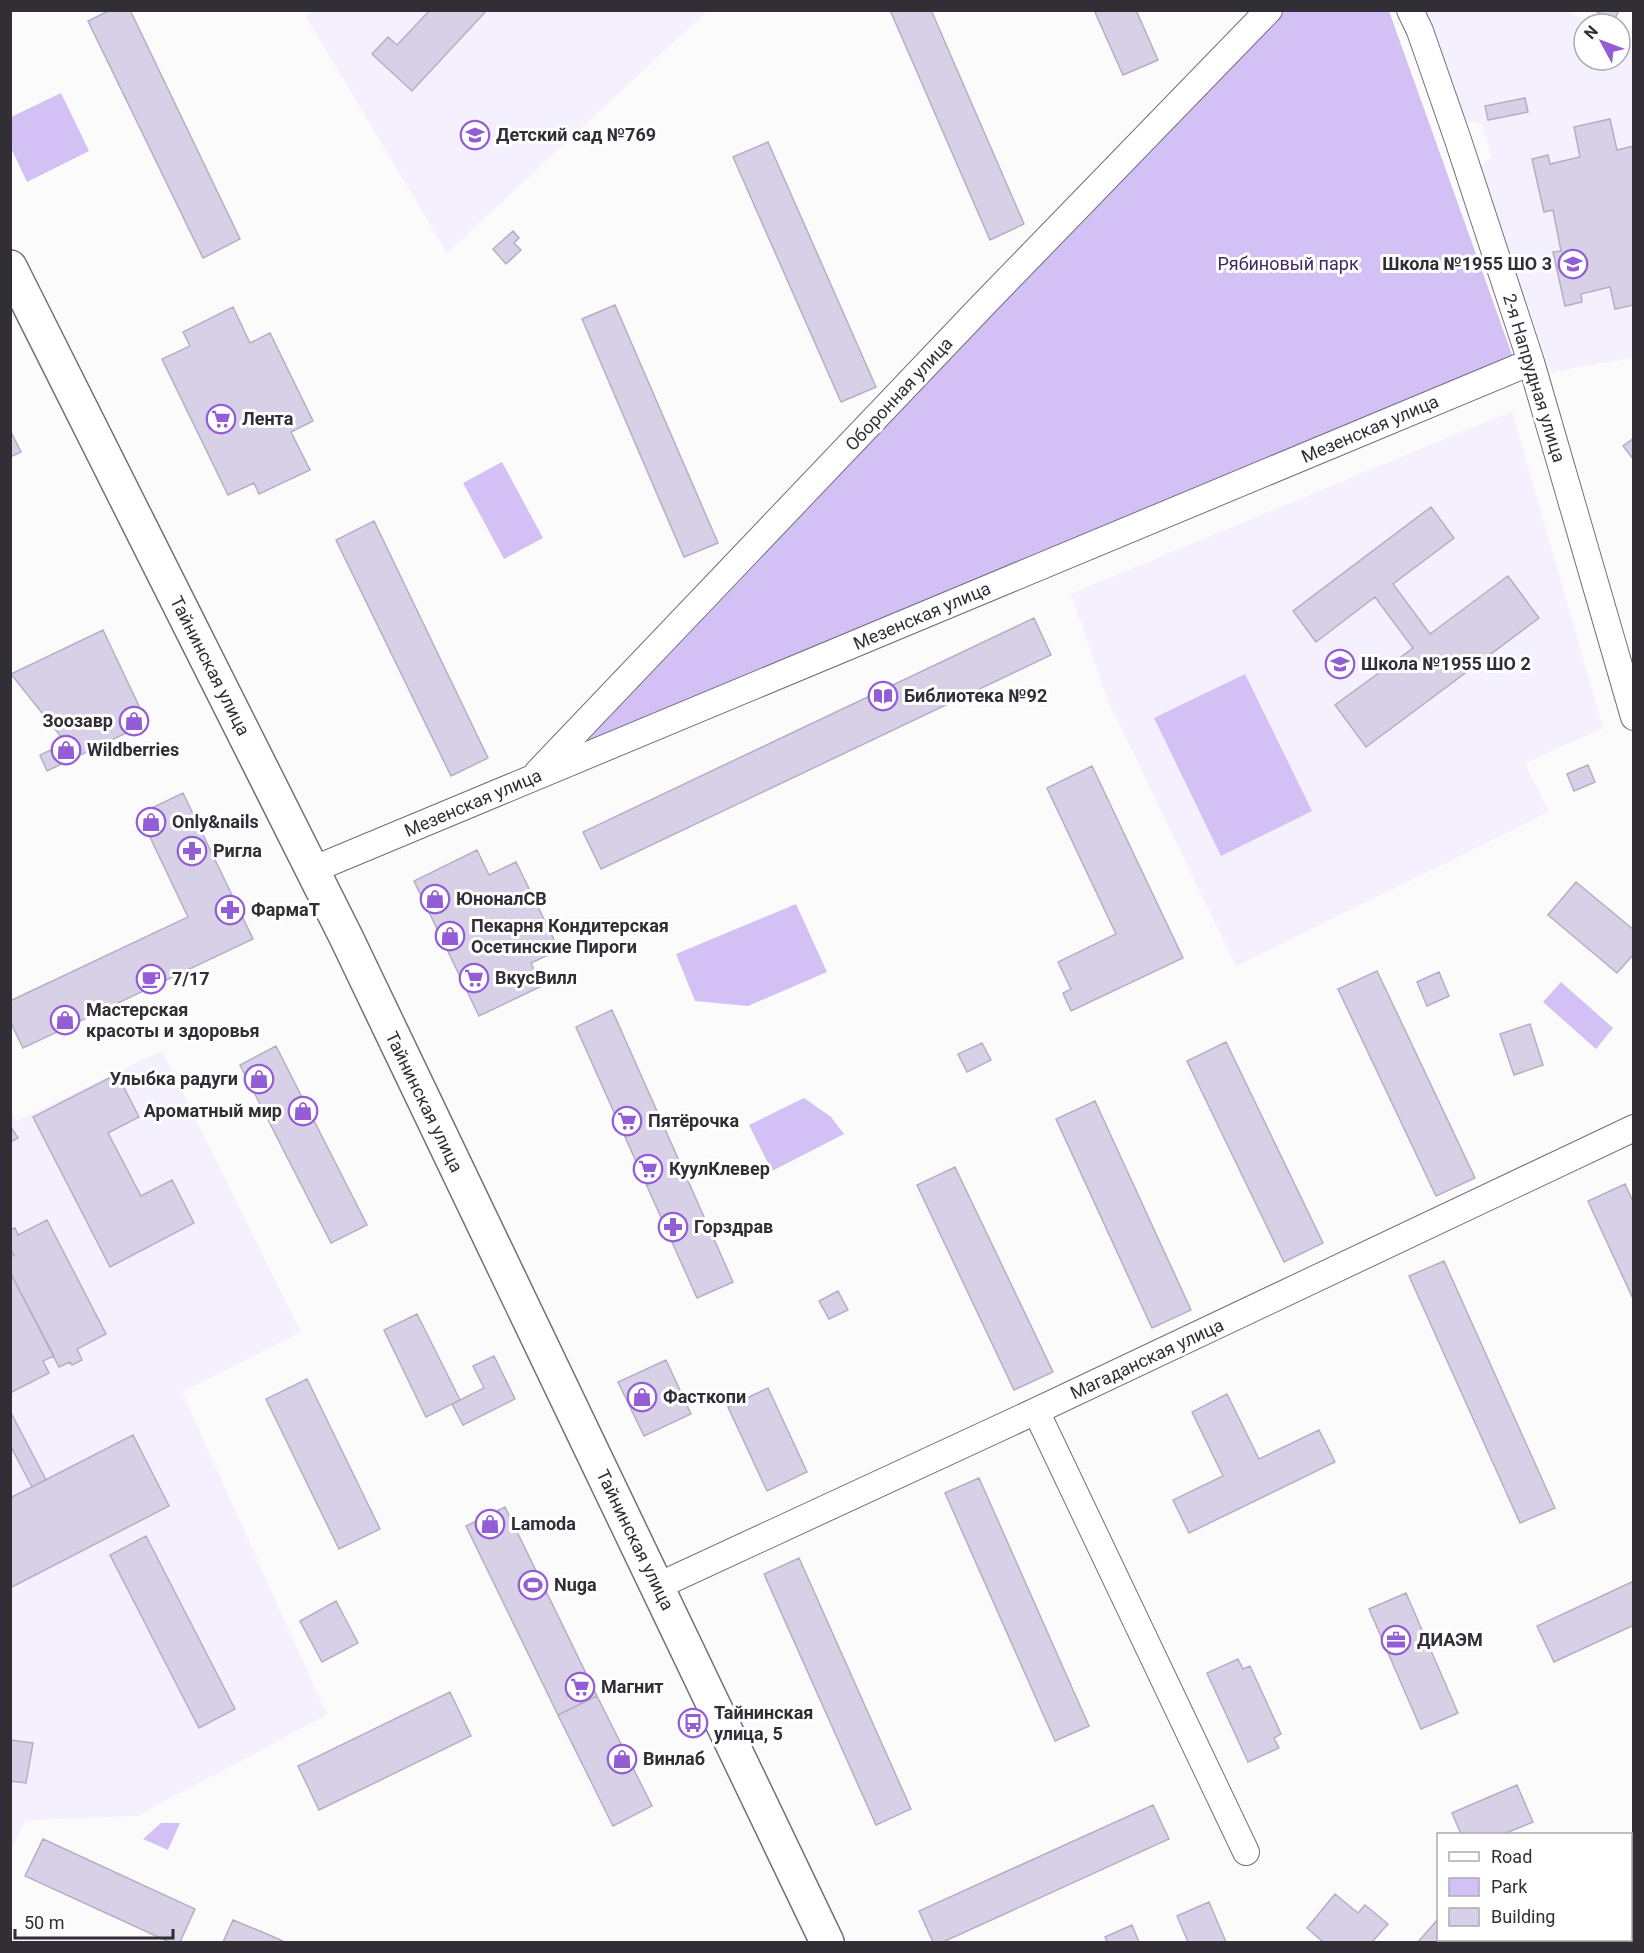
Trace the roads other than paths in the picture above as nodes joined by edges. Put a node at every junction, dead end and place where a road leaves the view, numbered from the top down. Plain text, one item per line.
1 (1269, 10) edge
2 (1410, 10) edge
3 (10, 267) edge
4 (1531, 362) junction
5 (1634, 717) edge
6 (532, 779) junction
7 (312, 870) junction
8 (1634, 1128) edge
9 (1036, 1412) junction
10 (658, 1586) junction
11 (1246, 1852) dead end
12 (827, 1942) edge

1 - 6 street, Оборонная улица
2 - 4 street, 2-я Напрудная улица
3 - 7 main road, Тайнинская улица
4 - 5 street, 2-я Напрудная улица
4 - 6 street, Мезенская улица
6 - 7 street, Мезенская улица
7 - 10 main road, Тайнинская улица
8 - 9 street, Магаданская улица
9 - 10 street, Магаданская улица
9 - 11 street
10 - 12 main road, Тайнинская улица

